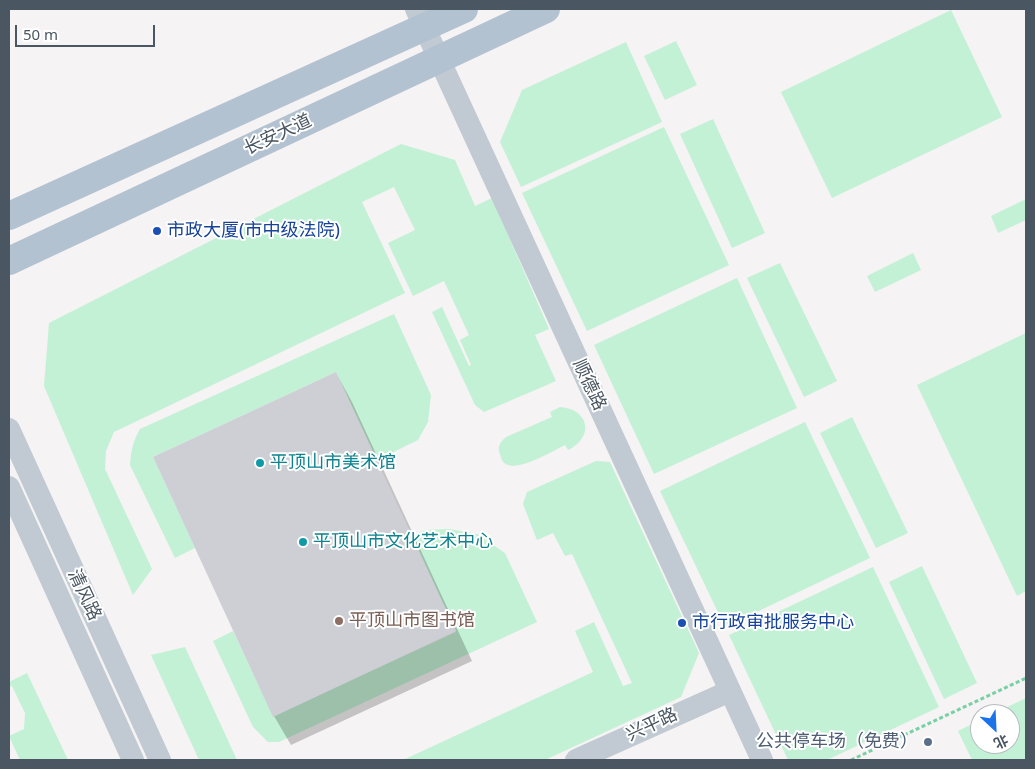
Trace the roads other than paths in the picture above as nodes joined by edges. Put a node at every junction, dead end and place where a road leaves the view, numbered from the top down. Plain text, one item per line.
1 (464, 9) edge
2 (546, 9) edge
3 (420, 18) edge
4 (439, 59) junction
5 (9, 216) edge
6 (9, 261) edge
7 (9, 429) edge
8 (9, 487) edge
9 (730, 691) junction
10 (133, 760) edge
11 (160, 760) edge
12 (576, 760) edge
13 (762, 760) edge

1 - 3 main road
2 - 4 main road, 长安大道
3 - 4 street, 顺德路
3 - 5 main road
4 - 6 main road, 长安大道
4 - 9 street, 顺德路
7 - 11 street, 清风路
8 - 10 street, 清风路
9 - 12 street, 兴平路
9 - 13 street, 顺德路

